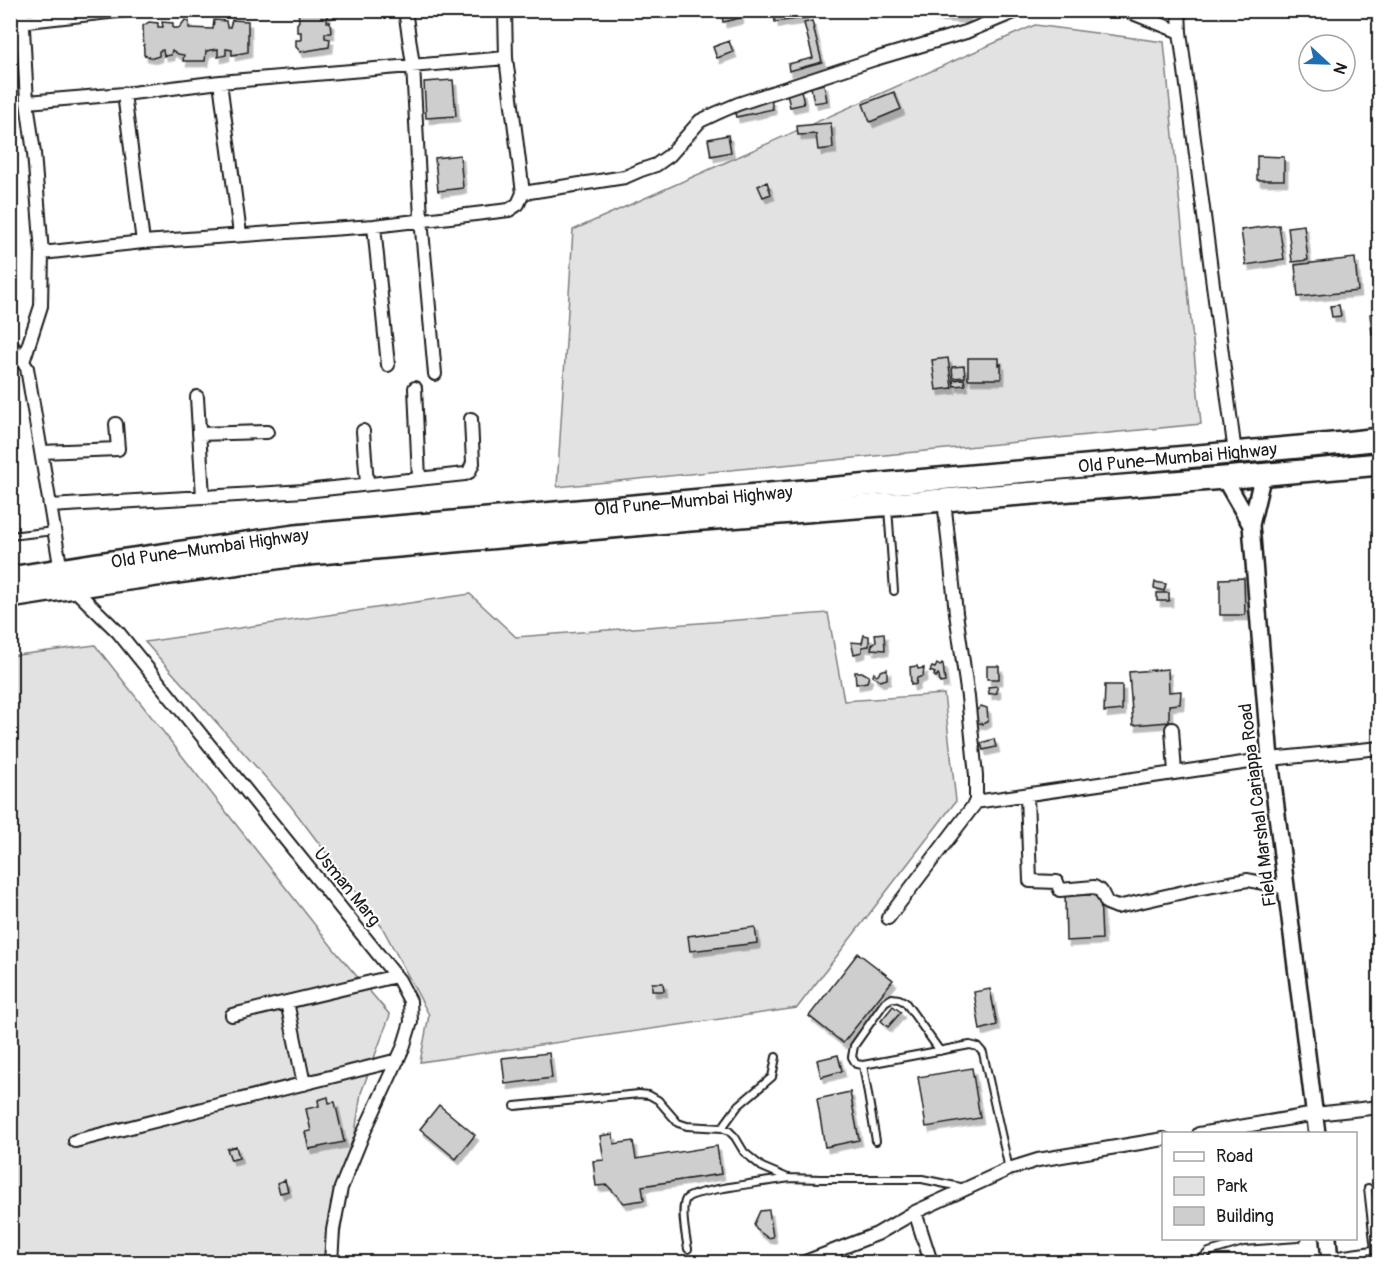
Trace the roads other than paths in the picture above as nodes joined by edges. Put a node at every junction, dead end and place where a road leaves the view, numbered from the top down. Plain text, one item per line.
1 (127, 10) edge
2 (405, 10) edge
3 (505, 10) edge
4 (1125, 10) edge
5 (1179, 10) edge
6 (1012, 11) edge
7 (18, 18) edge
8 (1180, 32) junction
9 (506, 58) junction
10 (413, 65) junction
11 (220, 82) junction
12 (124, 94) junction
13 (27, 102) junction
14 (523, 193) junction
15 (421, 219) junction
16 (374, 225) junction
17 (240, 234) junction
18 (142, 242) junction
19 (42, 253) junction
20 (10, 343) edge
21 (23, 362) junction
22 (388, 365) dead end
23 (435, 374) dead end
24 (415, 388) dead end
25 (197, 397) dead end
26 (471, 419) dead end
27 (116, 423) dead end
28 (363, 431) dead end
29 (267, 432) dead end
30 (199, 434) junction
31 (1380, 439) edge
32 (41, 452) junction
33 (1235, 453) junction
34 (1380, 464) edge
35 (1263, 474) junction
36 (1224, 478) junction
37 (419, 479) junction
38 (367, 484) junction
39 (203, 497) junction
40 (944, 500) junction
41 (888, 504) junction
42 (50, 506) junction
43 (1251, 525) junction
44 (54, 531) junction
45 (10, 536) edge
46 (10, 578) edge
47 (67, 579) junction
48 (894, 591) dead end
49 (10, 597) edge
50 (1172, 729) dead end
51 (1380, 748) edge
52 (1270, 759) junction
53 (1175, 773) junction
54 (1027, 795) junction
55 (975, 802) junction
56 (1286, 888) junction
57 (888, 918) dead end
58 (396, 976) junction
59 (287, 1002) junction
60 (232, 1015) dead end
61 (940, 1051) junction
62 (776, 1057) dead end
63 (398, 1060) junction
64 (863, 1065) junction
65 (304, 1084) junction
66 (515, 1106) dead end
67 (1380, 1107) edge
68 (1315, 1114) junction
69 (722, 1128) junction
70 (1211, 1132) edge
71 (1317, 1132) edge
72 (1162, 1139) edge
73 (75, 1141) dead end
74 (876, 1141) dead end
75 (1009, 1169) junction
76 (793, 1178) junction
77 (965, 1188) junction
78 (1368, 1188) dead end
79 (915, 1212) junction
80 (1280, 1240) edge
81 (1328, 1240) edge
82 (688, 1249) dead end
83 (1377, 1249) edge
84 (1330, 1259) edge
85 (331, 1263) edge
86 (805, 1263) edge
87 (932, 1263) edge
88 (1198, 1263) edge

1 - 7 street
2 - 10 street
3 - 9 street
4 - 8 street
5 - 8 street
6 - 14 street
7 - 13 street
8 - 33 street
9 - 10 street
9 - 14 street
10 - 11 street
10 - 15 street
11 - 12 street
11 - 17 street
12 - 13 street
12 - 18 street
13 - 19 street
14 - 15 street
15 - 16 street
15 - 23 street
16 - 17 street
16 - 22 street
17 - 18 street
18 - 19 street
19 - 21 street
20 - 21 street
21 - 32 street
24 - 37 street
25 - 30 street
26 - 37 street
27 - 32 street
28 - 38 street
29 - 30 street
30 - 39 street
31 - 33 highway, Old Pune–Mumbai Highway
32 - 42 street
33 - 47 highway, Old Pune–Mumbai Highway
34 - 35 highway, Old Pune–Mumbai Highway
35 - 36 highway, Old Pune–Mumbai Highway
35 - 43 street
36 - 40 highway, Old Pune–Mumbai Highway
36 - 43 street, Field Marshal Cariappa Road
37 - 38 street
38 - 39 street
39 - 42 street
40 - 41 highway, Old Pune–Mumbai Highway
40 - 55 street
41 - 47 highway, Old Pune–Mumbai Highway
41 - 48 lane
42 - 44 street
43 - 52 street, Field Marshal Cariappa Road
44 - 45 lane
44 - 47 street
46 - 47 highway, Old Pune–Mumbai Highway
47 - 49 highway, Old Pune–Mumbai Highway
47 - 58 street, Usman Marg
50 - 53 street
51 - 52 street
52 - 53 street
52 - 56 street, Field Marshal Cariappa Road
53 - 54 street
54 - 55 street
54 - 56 street
55 - 57 street
56 - 68 street, Field Marshal Cariappa Road
58 - 59 street
58 - 63 street, Usman Marg
59 - 60 street
59 - 65 street
61 - 64 lane
61 - 64 lane
61 - 75 lane
62 - 69 lane
63 - 65 street
63 - 85 street, Usman Marg
64 - 74 lane
65 - 73 street
66 - 69 lane
67 - 68 street
68 - 70 street
68 - 71 street, Field Marshal Cariappa Road
69 - 76 lane
72 - 75 street
75 - 77 street
76 - 77 lane
76 - 82 lane
77 - 79 street
78 - 83 lane
79 - 86 street
79 - 87 street
80 - 88 lane
81 - 84 street
83 - 84 lane

